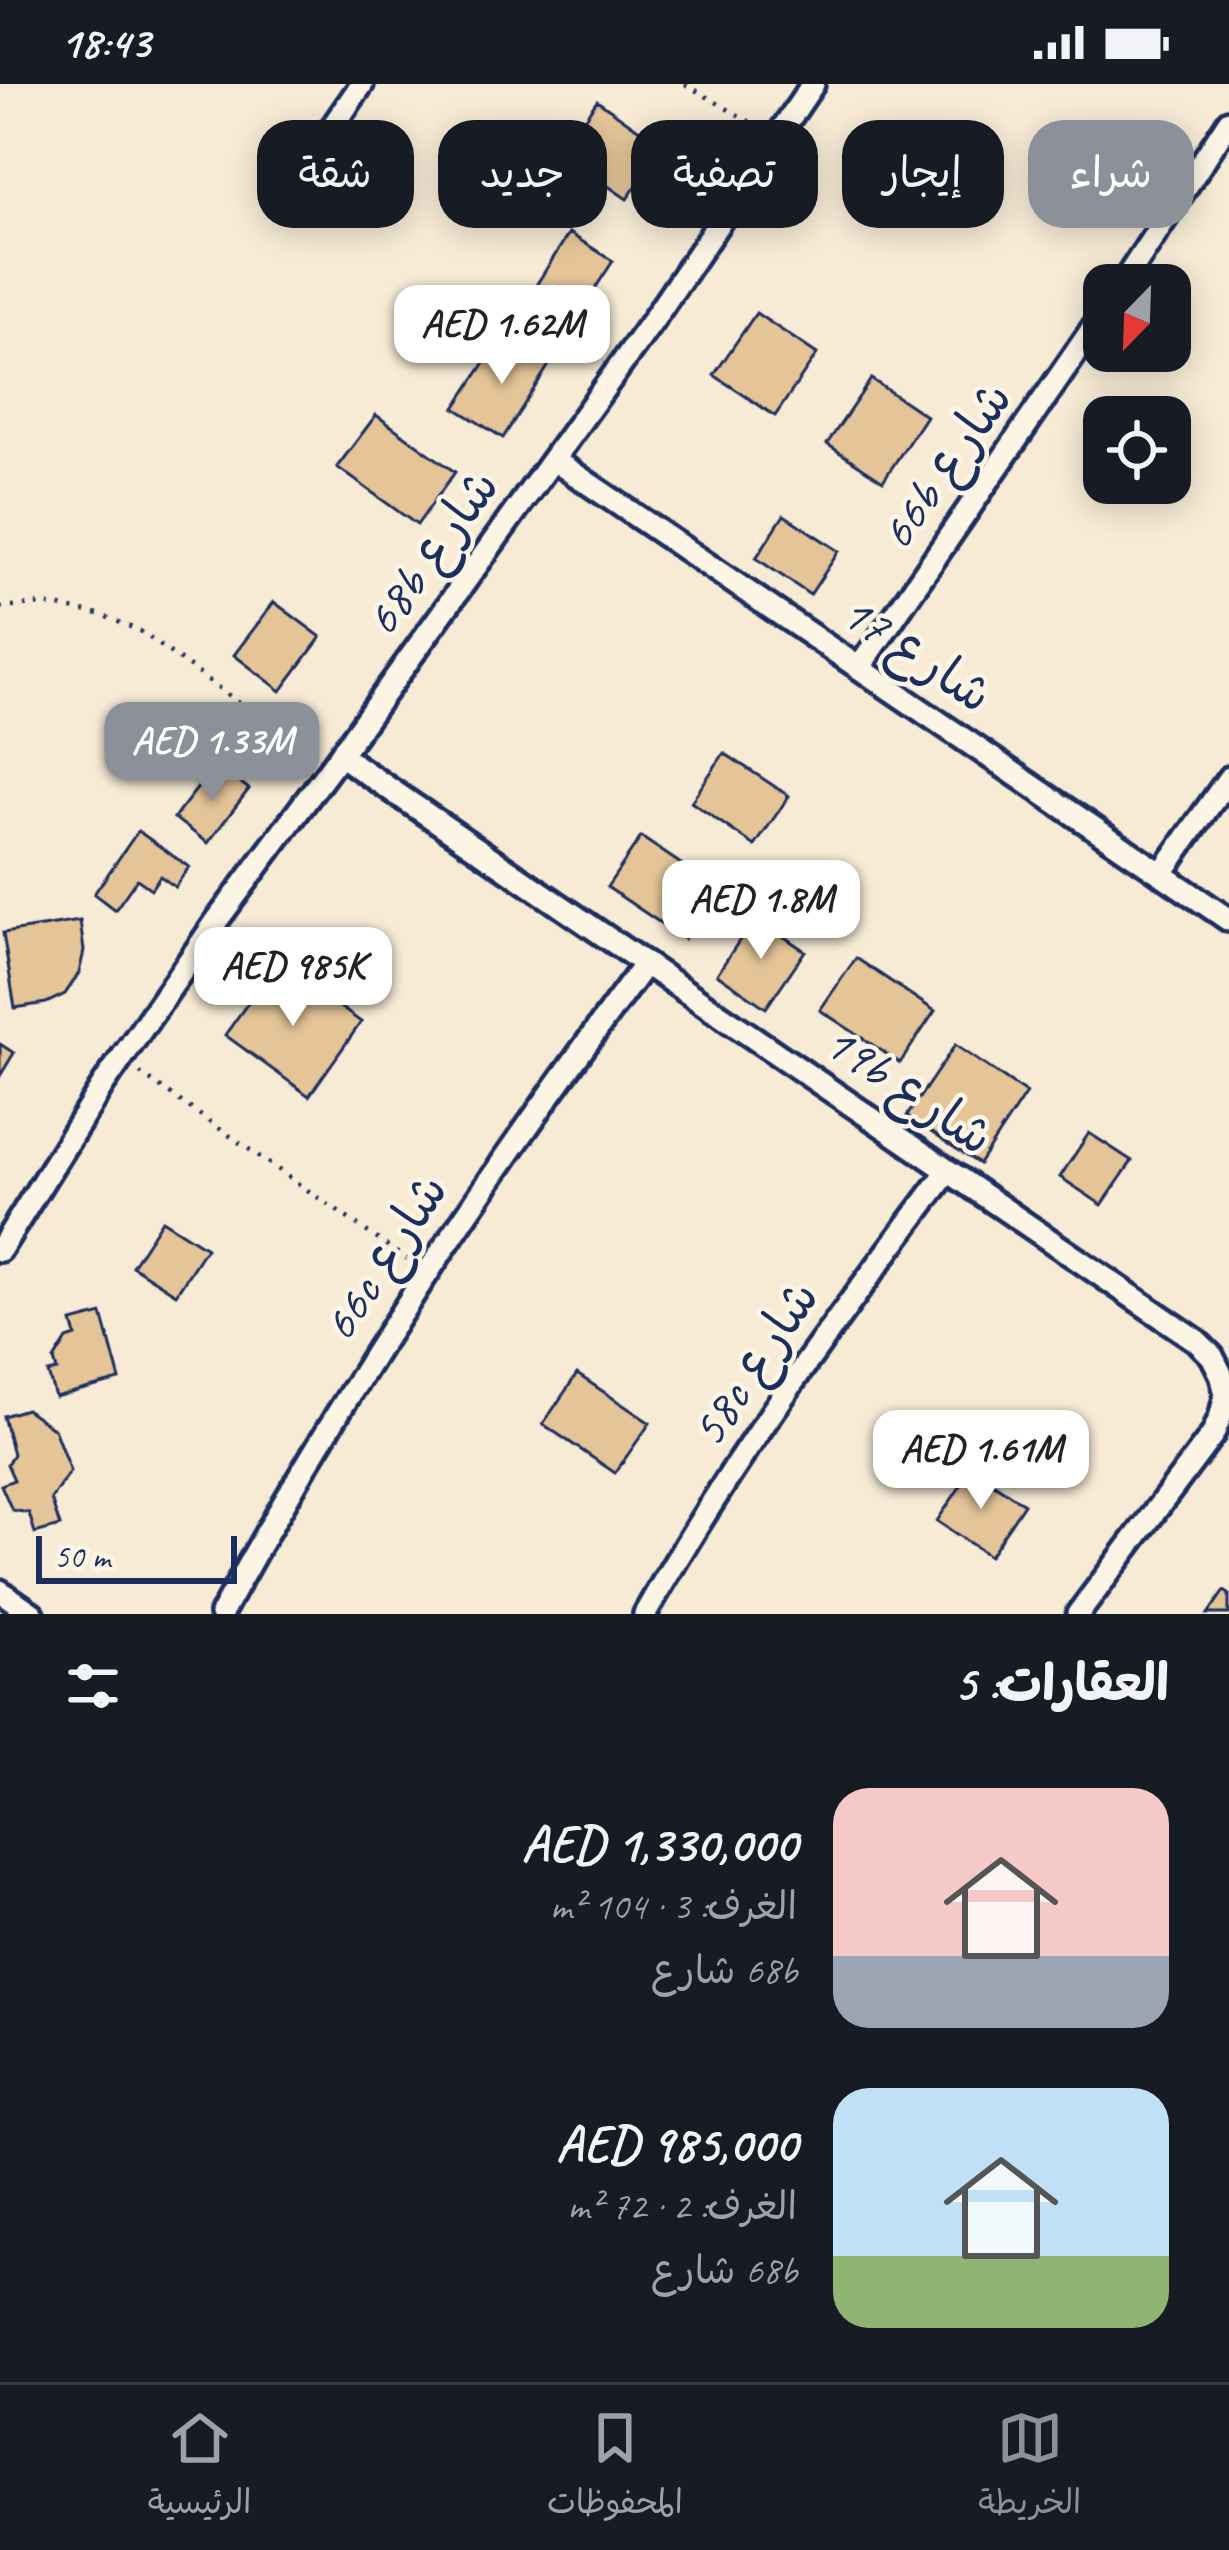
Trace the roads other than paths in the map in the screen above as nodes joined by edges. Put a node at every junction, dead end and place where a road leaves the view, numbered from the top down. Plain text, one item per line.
1 (362, 84) edge
2 (813, 84) edge
3 (337, 120) edge
4 (1229, 121) edge
5 (1136, 264) edge
6 (1083, 343) edge
7 (554, 460) junction
8 (859, 668) junction
9 (335, 762) junction
10 (1229, 778) edge
11 (1161, 874) junction
12 (1229, 920) edge
13 (645, 964) junction
14 (948, 1171) junction
15 (0, 1250) edge
16 (1226, 1394) edge
17 (0, 1591) edge
18 (33, 1614) edge
19 (221, 1614) edge
20 (645, 1614) edge
21 (1078, 1614) edge

1 - 3 street
2 - 7 street, 68b شارع
4 - 5 street
6 - 8 street, 66b شارع
7 - 8 street, شارع 17
7 - 9 street, 68b شارع
8 - 11 street, شارع 17
9 - 13 street, 19b شارع
9 - 15 street, 68b شارع
10 - 11 street
11 - 12 street, شارع 17
13 - 14 street, 19b شارع
13 - 19 street, 66c شارع
14 - 16 street, 19b شارع
14 - 20 street, 58c شارع
16 - 21 street
17 - 18 street

